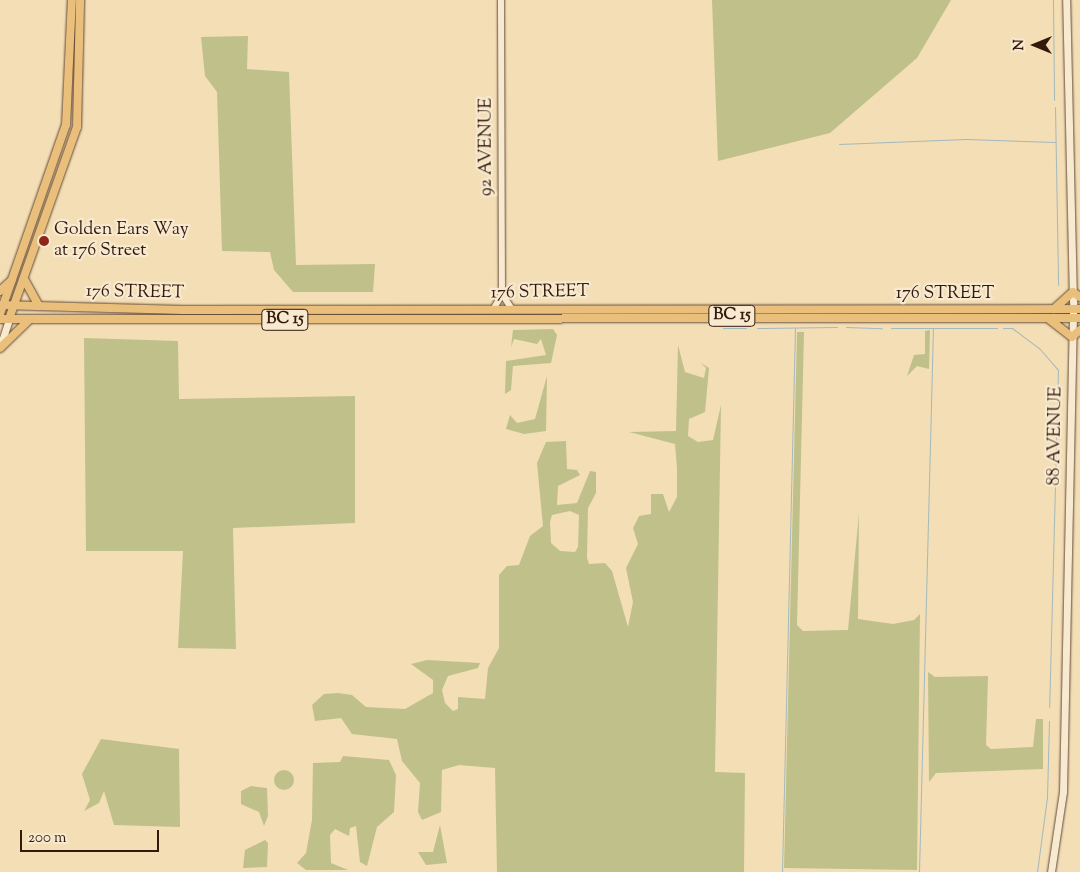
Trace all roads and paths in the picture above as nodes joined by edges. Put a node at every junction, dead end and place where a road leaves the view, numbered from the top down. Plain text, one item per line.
1 (72, 0) edge
2 (80, 0) edge
3 (501, 0) edge
4 (1066, 0) edge
5 (24, 279) junction
6 (12, 280) junction
7 (0, 291) edge
8 (1073, 292) junction
9 (502, 294) junction
10 (1080, 297) edge
11 (2, 305) edge
12 (14, 306) junction
13 (39, 306) junction
14 (494, 308) junction
15 (511, 308) junction
16 (1054, 309) junction
17 (1077, 309) edge
18 (0, 314) edge
19 (1047, 318) junction
20 (1076, 318) edge
21 (0, 319) edge
22 (9, 319) junction
23 (29, 320) junction
24 (1080, 330) edge
25 (1072, 337) junction
26 (0, 347) edge
27 (1051, 872) edge

1 - 6 main road
2 - 5 main road
3 - 9 street, 92 AVENUE
4 - 8 main road, 88 AVENUE
5 - 12 main road
5 - 13 main road
6 - 7 main road
6 - 11 main road
8 - 10 main road
8 - 16 main road
8 - 17 main road, 88 AVENUE
9 - 14 street, 92 AVENUE
9 - 15 street
11 - 12 main road, 176 STREET / BC 15
11 - 18 main road
12 - 13 main road, 176 STREET / BC 15
12 - 22 main road
13 - 14 main road, 176 STREET / BC 15
14 - 15 main road, 176 STREET / BC 15
15 - 16 main road, 176 STREET / BC 15
16 - 17 main road, 176 STREET / BC 15
17 - 20 main road, 88 AVENUE
19 - 20 main road, 176 STREET / BC 15
19 - 23 main road, 176 STREET / BC 15
19 - 25 main road
20 - 25 main road, 88 AVENUE
21 - 22 main road, 176 STREET / BC 15
22 - 23 main road, 176 STREET / BC 15
22 - 26 main road
23 - 26 main road
24 - 25 main road
25 - 27 main road, 88 AVENUE

